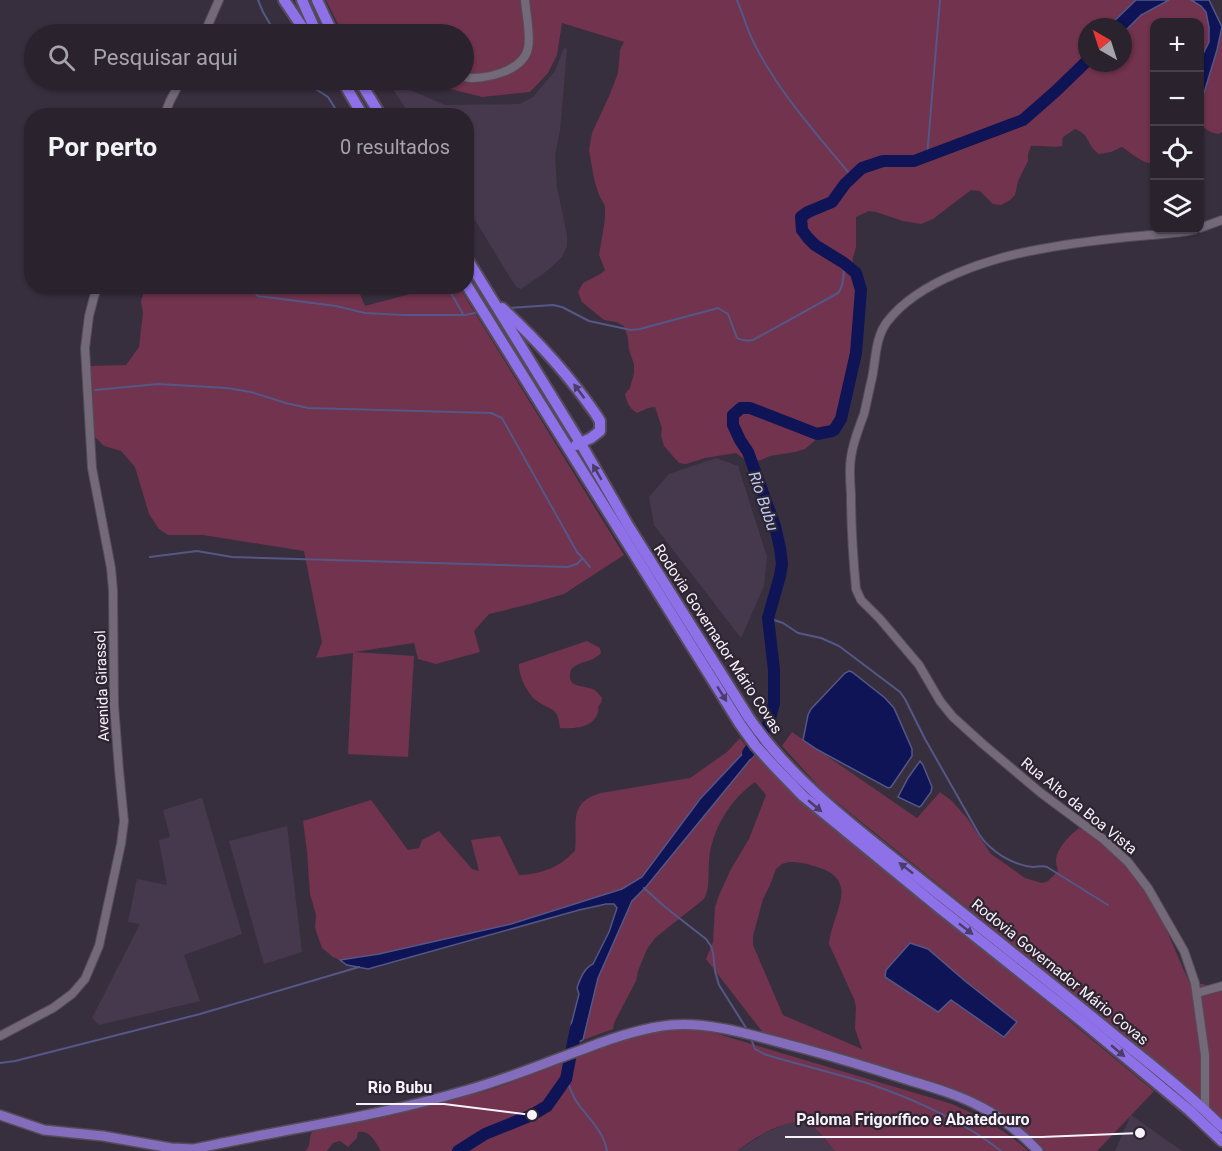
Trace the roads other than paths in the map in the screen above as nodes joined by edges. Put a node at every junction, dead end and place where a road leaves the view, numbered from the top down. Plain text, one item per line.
1 (219, 0) edge
2 (284, 0) edge
3 (302, 0) edge
4 (310, 0) edge
5 (317, 0) edge
6 (525, 0) edge
7 (323, 15) junction
8 (208, 24) edge
9 (300, 24) edge
10 (313, 24) edge
11 (328, 24) edge
12 (474, 78) edge
13 (176, 90) edge
14 (347, 90) edge
15 (365, 90) edge
16 (167, 108) edge
17 (358, 108) edge
18 (376, 108) edge
19 (1222, 220) edge
20 (1204, 227) edge
21 (1160, 234) edge
22 (474, 270) edge
23 (96, 294) edge
24 (473, 294) edge
25 (492, 300) junction
26 (503, 340) junction
27 (581, 444) junction
28 (745, 721) junction
29 (776, 762) junction
30 (1222, 986) edge
31 (1197, 993) junction
32 (0, 1036) edge
33 (1205, 1110) junction
34 (0, 1115) edge
35 (1222, 1127) edge
36 (1222, 1141) edge
37 (1038, 1151) edge

1 - 8 street
2 - 9 highway
3 - 10 highway
4 - 7 highway
5 - 7 highway
6 - 12 street
7 - 11 highway
13 - 16 street
14 - 17 highway
15 - 18 highway
19 - 20 street
21 - 31 street, Rua Alto da Boa Vista
22 - 25 highway, Rodovia Governador Mário Covas
23 - 32 street, Avenida Girassol
24 - 26 highway, Rodovia Governador Mário Covas
25 - 27 highway, Rodovia Governador Mário Covas
27 -> 25 highway
26 - 27 highway
26 -> 28 highway, Rodovia Governador Mário Covas
28 -> 27 highway, Rodovia Governador Mário Covas
28 - 29 highway, Rodovia Governador Mário Covas
33 -> 29 highway, Rodovia Governador Mário Covas
29 -> 36 highway, Rodovia Governador Mário Covas
30 - 31 street
31 - 33 street, Rua Alto da Boa Vista
33 - 35 highway, Rodovia Governador Mário Covas
34 - 37 main road

